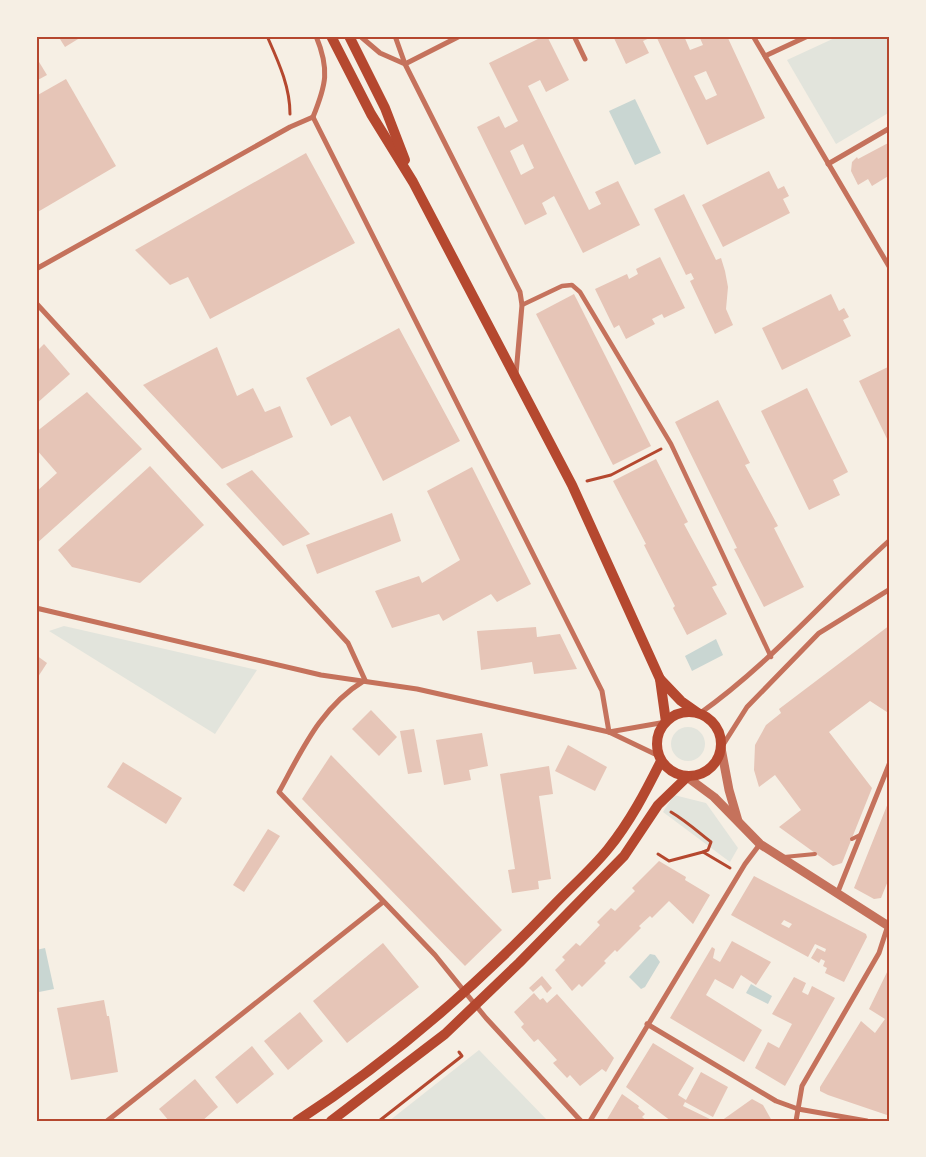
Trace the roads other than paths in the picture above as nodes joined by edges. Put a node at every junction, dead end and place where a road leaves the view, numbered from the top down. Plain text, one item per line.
1 (316, 36) edge
2 (331, 36) edge
3 (349, 36) edge
4 (360, 36) edge
5 (395, 36) edge
6 (460, 36) edge
7 (574, 36) edge
8 (753, 36) edge
9 (808, 36) edge
10 (764, 56) junction
11 (585, 59) dead end
12 (405, 64) junction
13 (313, 117) junction
14 (890, 128) edge
15 (828, 164) junction
16 (413, 182) junction
17 (890, 268) edge
18 (36, 270) edge
19 (36, 303) edge
20 (522, 305) junction
21 (516, 376) junction
22 (890, 540) edge
23 (890, 589) edge
24 (36, 608) edge
25 (771, 657) junction
26 (660, 679) junction
27 (365, 680) junction
28 (699, 714) junction
29 (666, 722) junction
30 (609, 732) junction
31 (721, 748) junction
32 (660, 759) junction
33 (890, 762) edge
34 (686, 777) junction
35 (739, 823) junction
36 (860, 835) junction
37 (852, 839) dead end
38 (760, 844) junction
39 (815, 854) dead end
40 (779, 858) junction
41 (837, 894) junction
42 (383, 902) junction
43 (889, 924) edge
44 (464, 991) junction
45 (476, 1005) junction
46 (647, 1024) junction
47 (798, 1109) junction
48 (111, 1120) edge
49 (297, 1121) edge
50 (331, 1121) edge
51 (581, 1121) edge
52 (590, 1121) edge
53 (796, 1121) edge
54 (867, 1121) edge

1 - 13 street
2 - 16 main road
3 - 16 main road
4 - 12 street
5 - 12 street
6 - 12 street
7 - 11 street
8 - 10 street
9 - 10 street
10 - 15 street
12 - 20 street
13 - 18 street
13 - 30 street
14 - 15 street
15 - 17 street
16 - 21 main road
19 - 27 street
20 - 21 street
20 - 25 street
21 - 26 main road
22 - 25 street
23 - 31 street
24 - 27 street
25 - 28 street
26 - 28 main road
26 - 29 main road
27 - 30 street
27 - 42 street
28 - 29 main road
28 - 31 main road
29 - 30 street
29 - 32 main road
30 - 32 street
31 - 34 main road
31 - 35 street
32 - 34 main road
32 - 44 main road
33 - 36 street
34 - 35 street
34 - 45 main road
35 - 38 street
36 - 37 lane
36 - 41 street
38 - 40 street
38 - 46 street
39 - 40 lane
40 - 41 street
41 - 43 street
42 - 44 street
42 - 48 street
43 - 47 street
44 - 45 street
44 - 49 main road
45 - 50 main road
45 - 51 street
46 - 47 street
46 - 52 street
47 - 53 street
47 - 54 street

